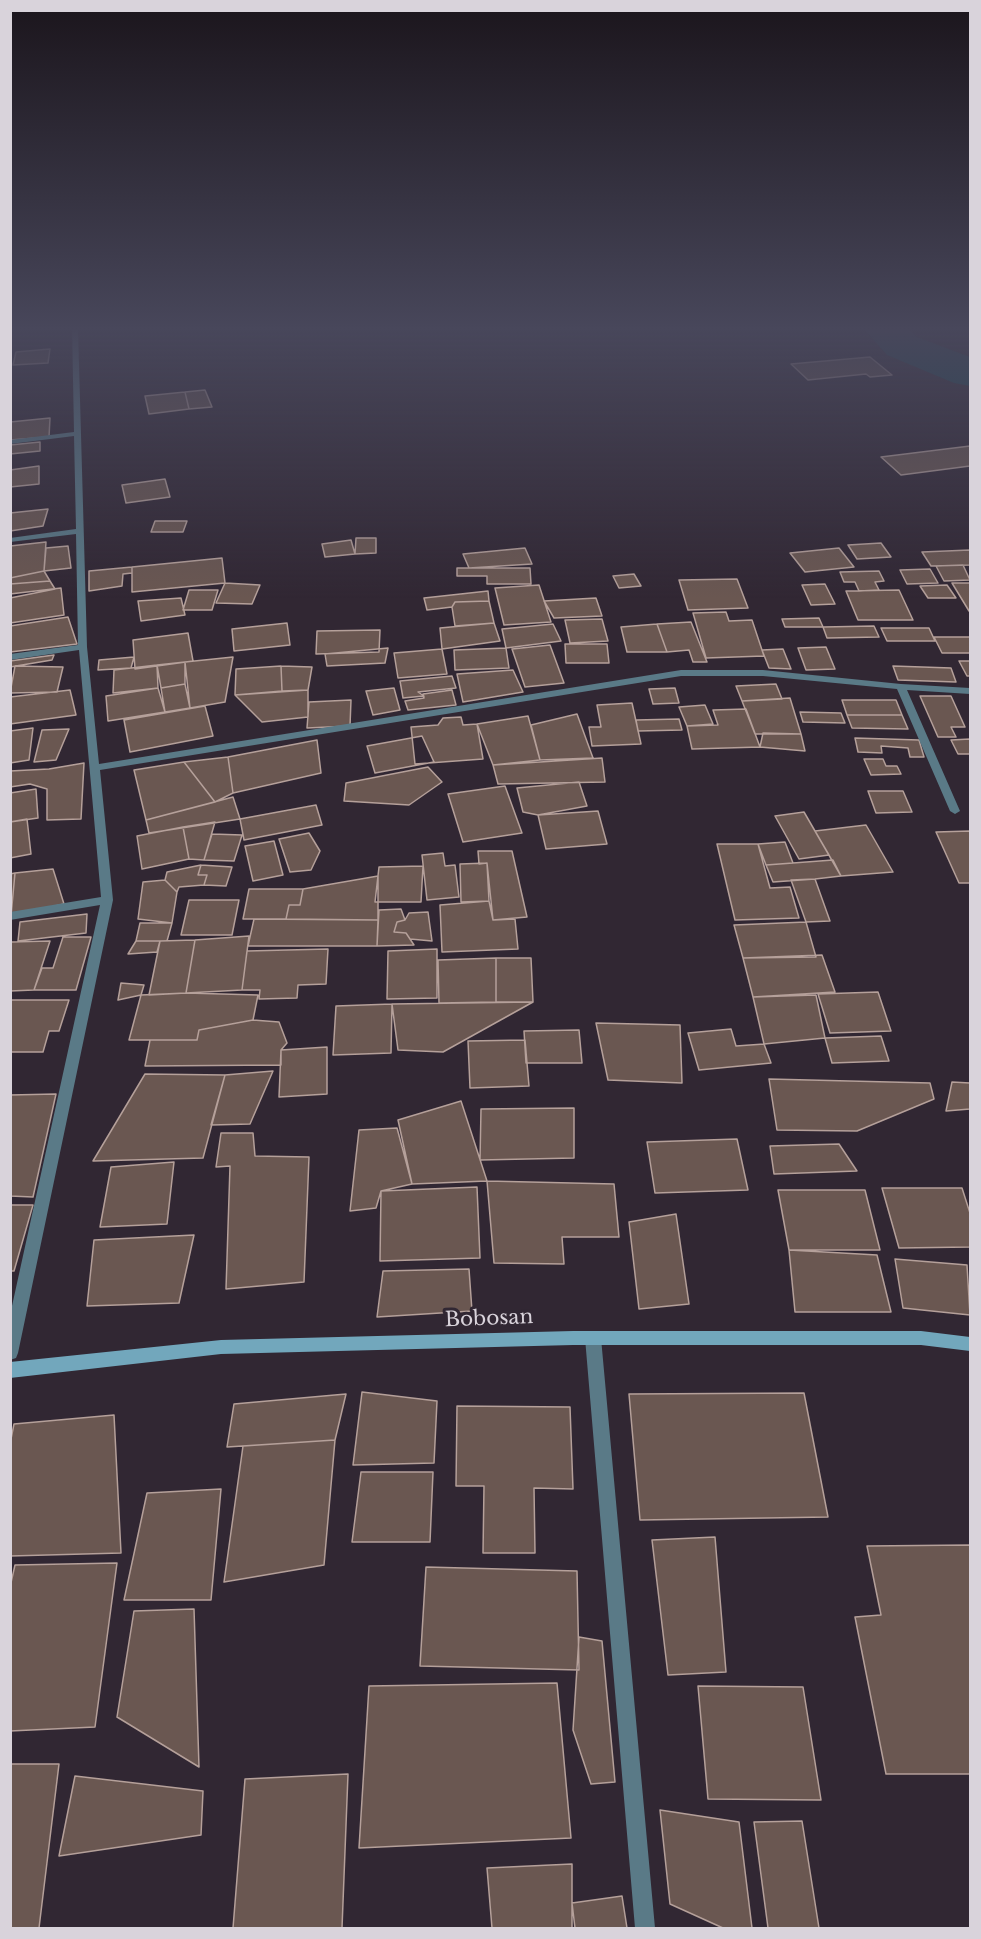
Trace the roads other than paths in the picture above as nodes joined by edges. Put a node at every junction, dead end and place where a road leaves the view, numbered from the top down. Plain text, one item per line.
1 (76, 418) edge
2 (76, 434) junction
3 (10, 442) edge
4 (78, 531) junction
5 (10, 540) edge
6 (83, 647) junction
7 (10, 657) edge
8 (901, 687) junction
9 (970, 691) edge
10 (95, 768) junction
11 (955, 812) dead end
12 (107, 900) junction
13 (10, 916) edge
14 (593, 1338) junction
15 (970, 1344) edge
16 (10, 1353) edge
17 (10, 1370) edge
18 (645, 1929) edge

1 - 2 street
2 - 3 street
2 - 4 street
4 - 5 street
4 - 6 street
6 - 7 street
6 - 10 street
8 - 9 street
8 - 10 street
8 - 11 street
10 - 12 street
12 - 13 street
12 - 16 street
14 - 15 street, Bobosan
14 - 17 street, Bobosan
14 - 18 street

